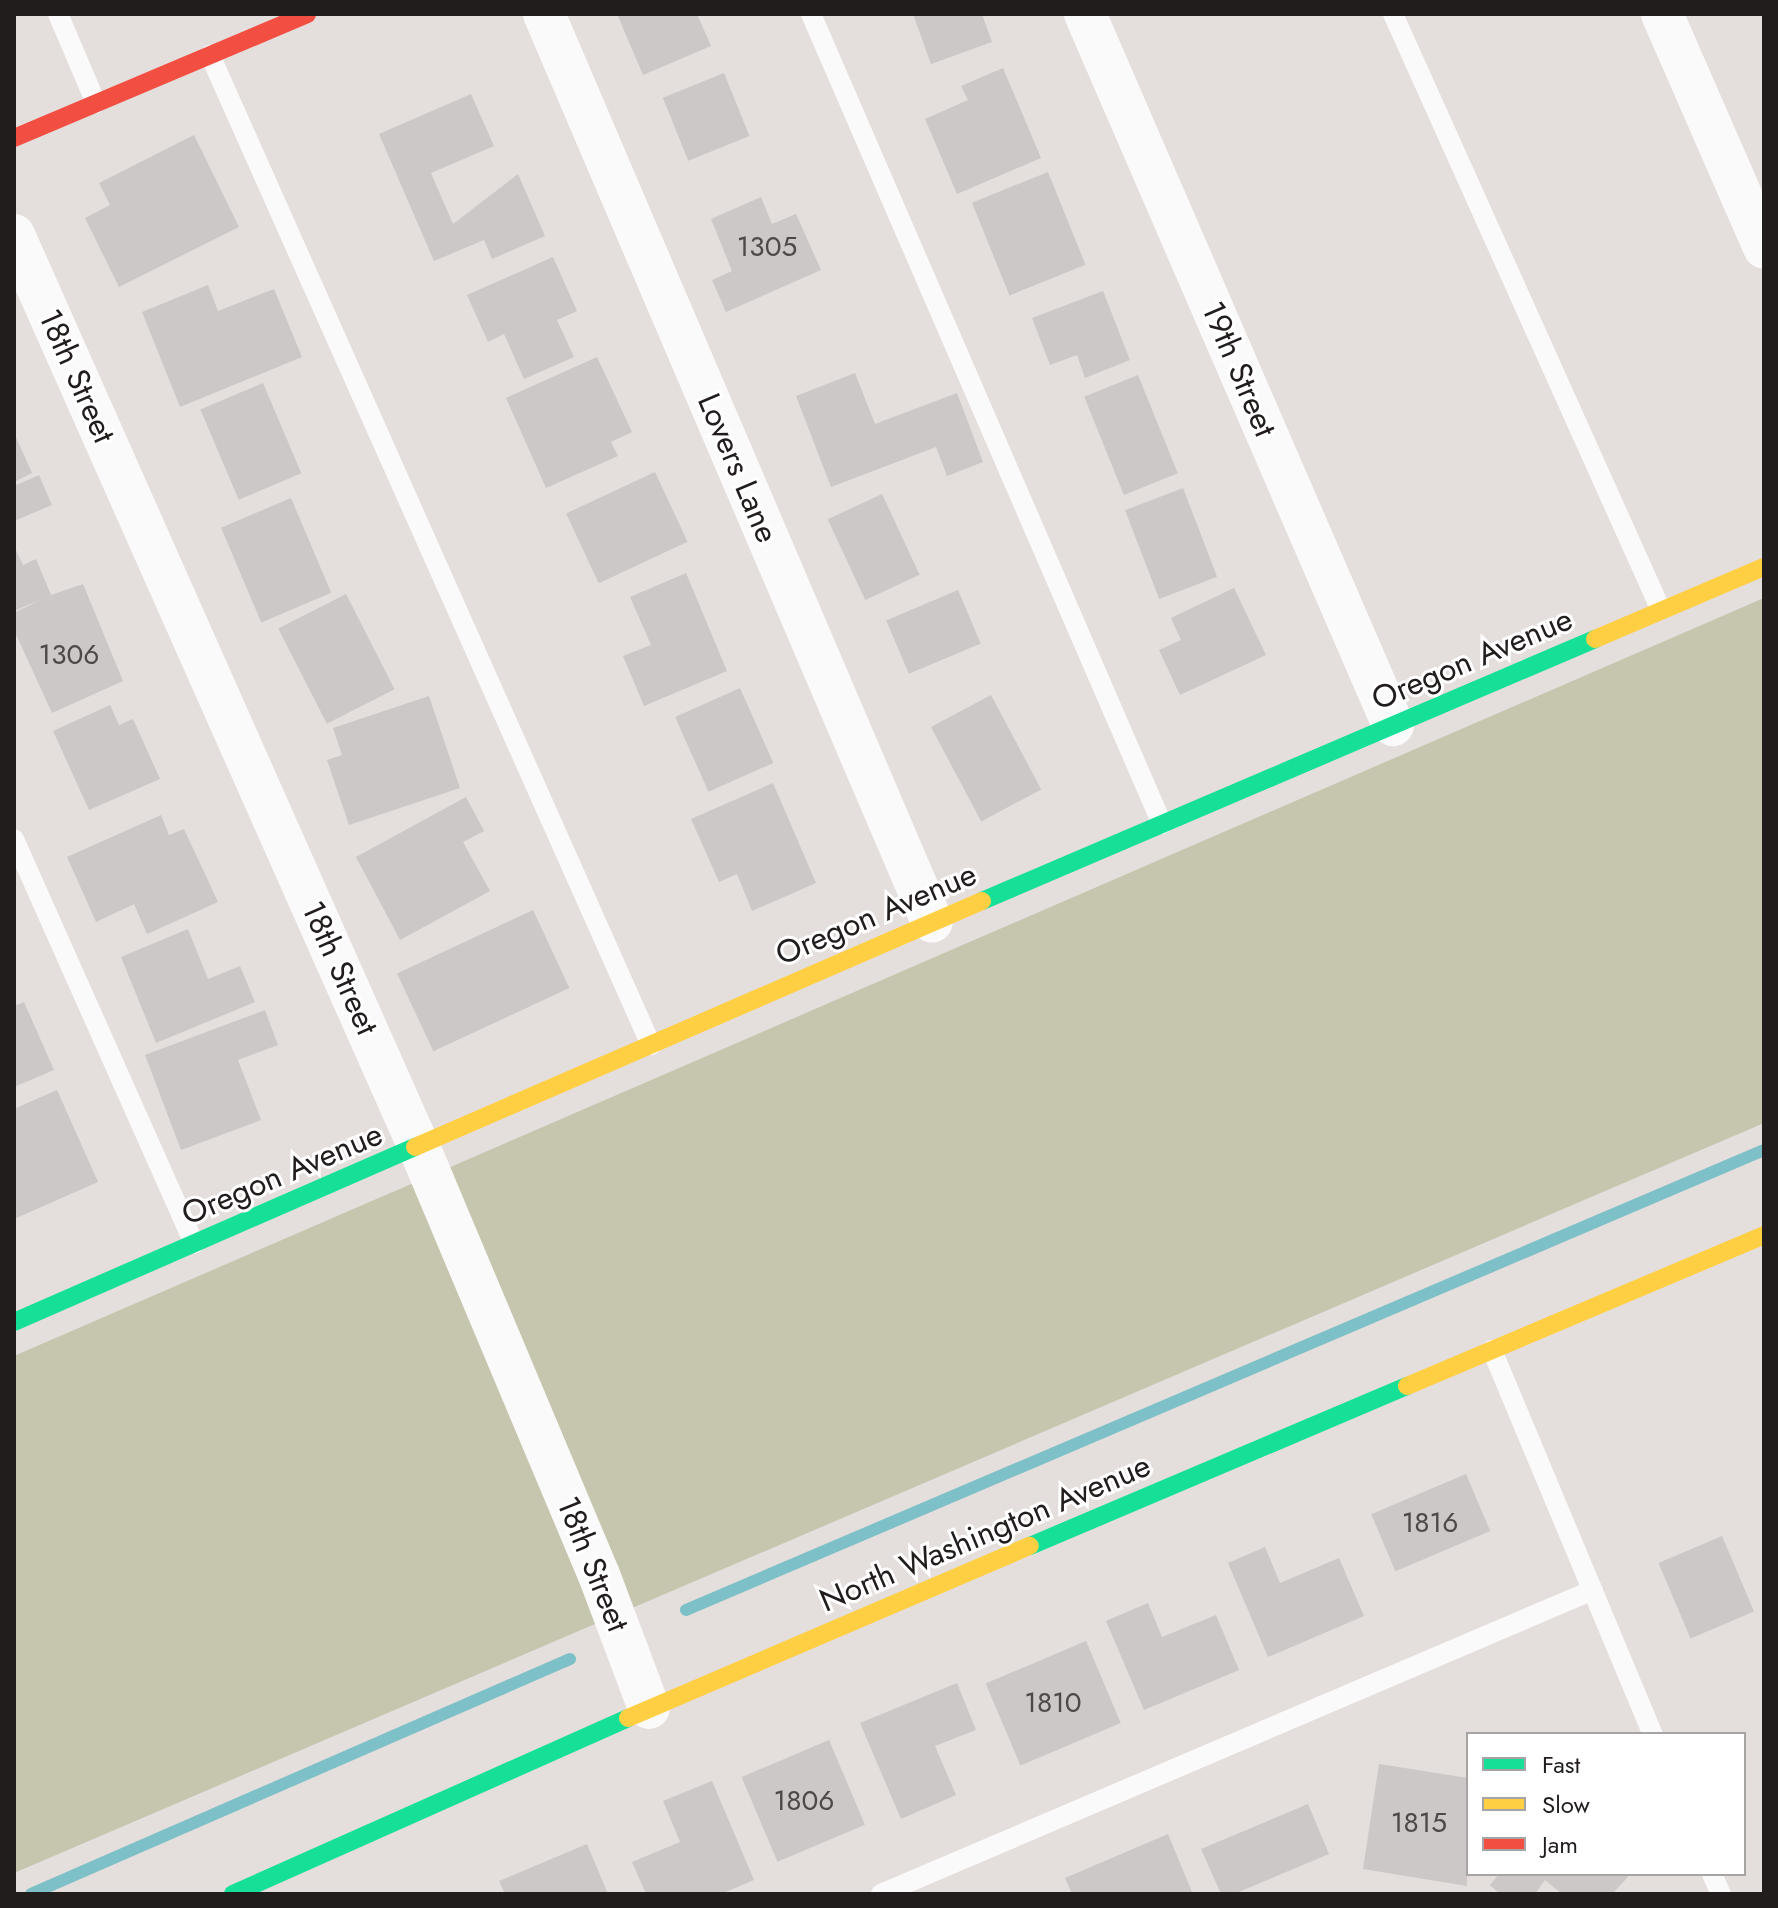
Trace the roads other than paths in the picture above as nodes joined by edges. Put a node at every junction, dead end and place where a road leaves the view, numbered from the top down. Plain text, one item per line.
1 (58, 14) edge
2 (307, 14) edge
3 (544, 14) edge
4 (811, 14) edge
5 (1085, 14) edge
6 (1393, 14) edge
7 (1662, 14) edge
8 (210, 55) junction
9 (96, 103) junction
10 (14, 138) edge
11 (14, 235) edge
12 (1764, 248) edge
13 (1764, 567) edge
14 (1661, 610) junction
15 (1393, 725) junction
16 (1162, 824) junction
17 (14, 839) edge
18 (932, 922) junction
19 (651, 1045) junction
20 (419, 1147) junction
21 (1764, 1235) edge
22 (194, 1244) junction
23 (14, 1322) edge
24 (1492, 1350) junction
25 (1593, 1590) junction
26 (649, 1708) junction
27 (1652, 1732) edge
28 (233, 1894) edge
29 (881, 1894) edge

1 - 9 lane
2 - 8 street
3 - 18 street, Lovers Lane
4 - 16 lane
5 - 15 street, 19th Street
6 - 14 lane
7 - 12 street
8 - 9 street
8 - 19 lane
9 - 10 street
11 - 20 street, 18th Street
13 - 14 street, Oregon Avenue
14 - 15 street, Oregon Avenue
15 - 16 street, Oregon Avenue
16 - 18 street, Oregon Avenue
17 - 22 lane
18 - 19 street, Oregon Avenue
19 - 20 street, Oregon Avenue
20 - 22 street, Oregon Avenue
20 - 26 street, 18th Street
21 - 24 street, North Washington Avenue
22 - 23 street, Oregon Avenue
24 - 25 lane
24 - 26 street, North Washington Avenue
25 - 27 lane
25 - 29 lane
26 - 28 street, North Washington Avenue

